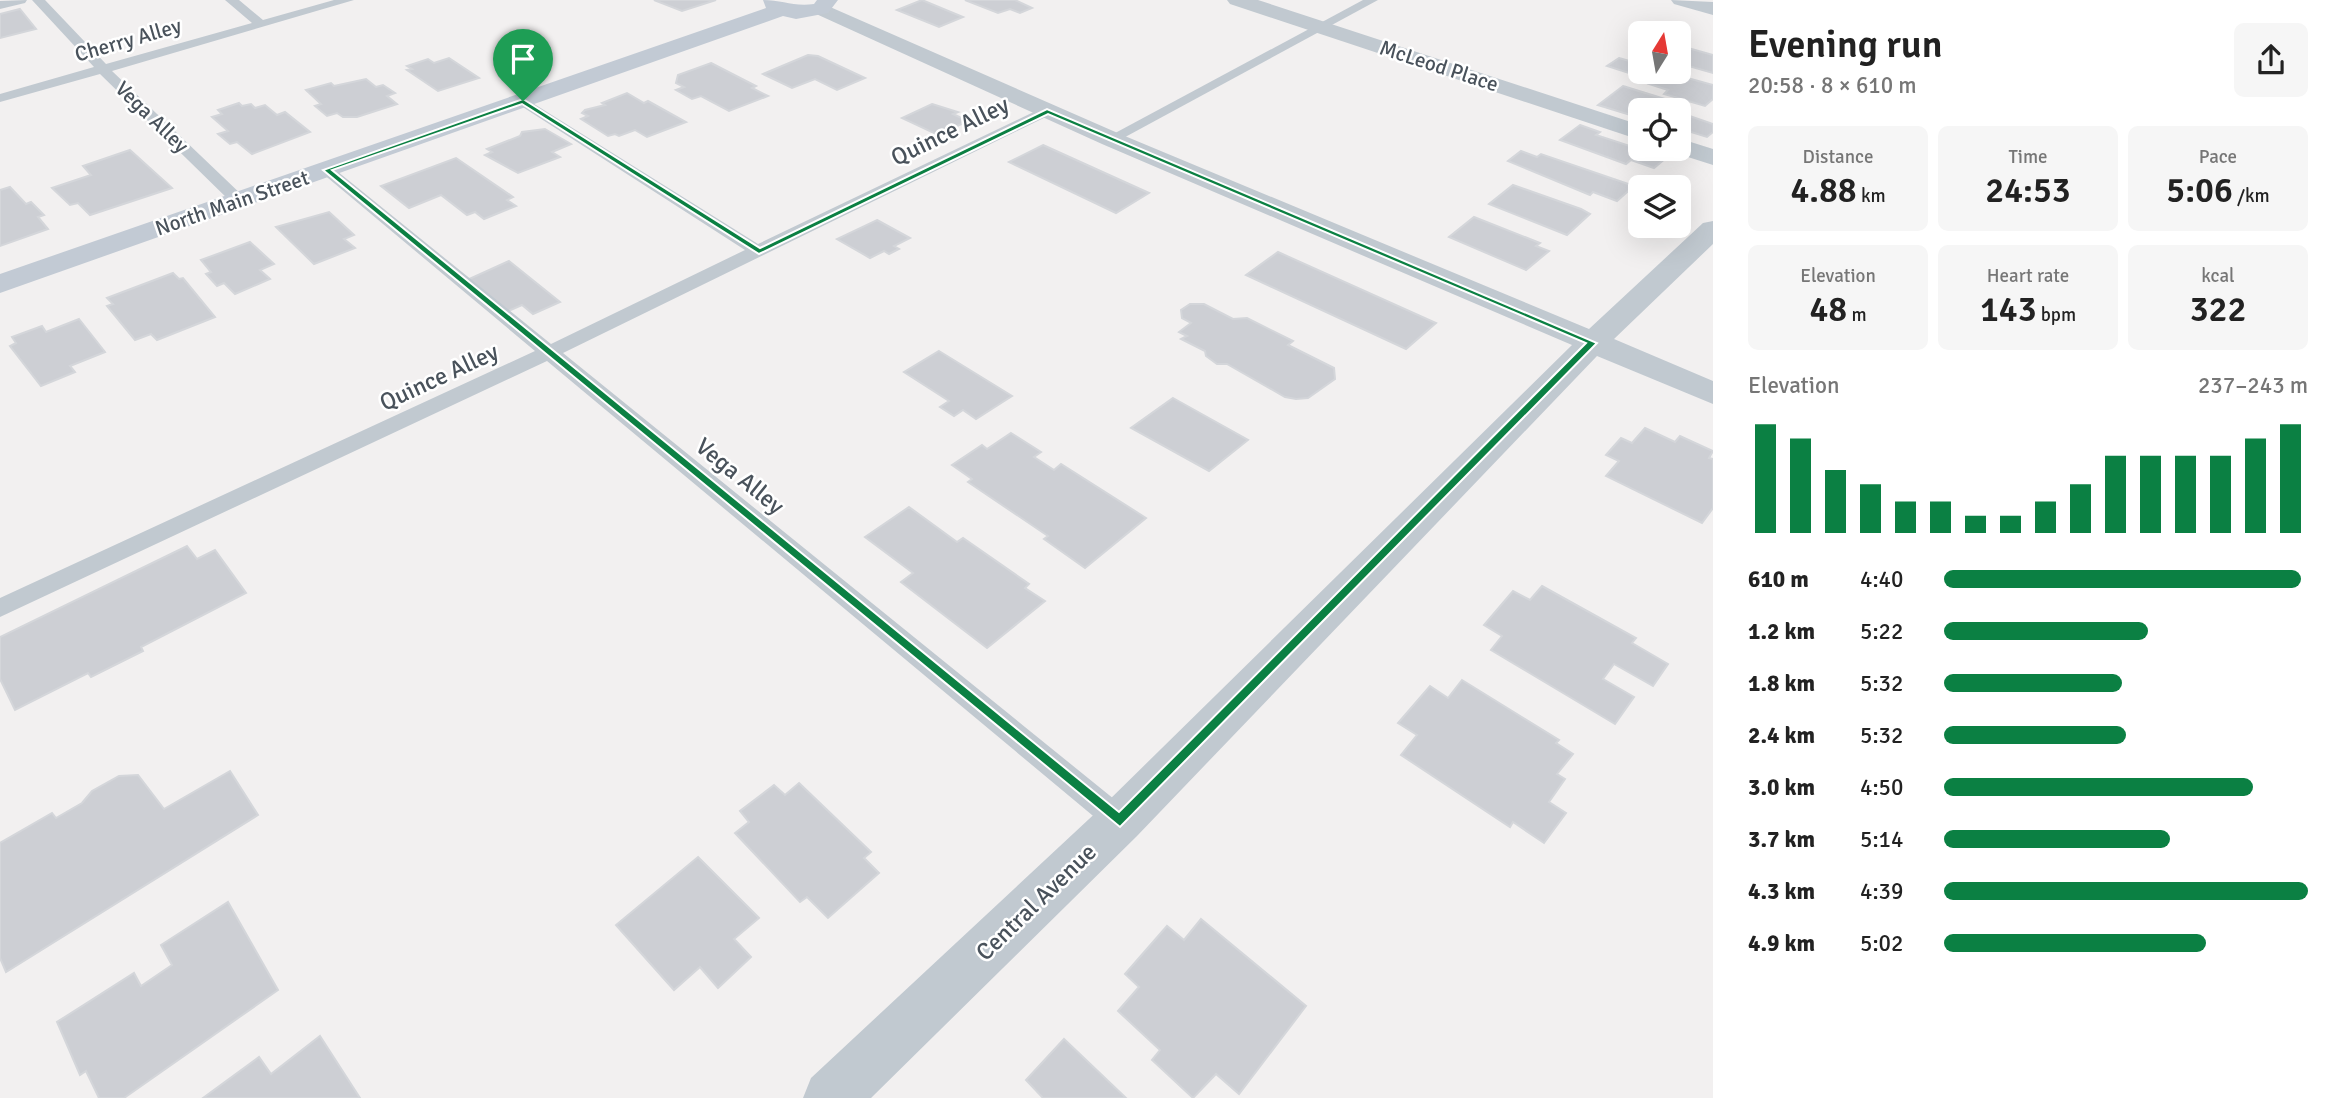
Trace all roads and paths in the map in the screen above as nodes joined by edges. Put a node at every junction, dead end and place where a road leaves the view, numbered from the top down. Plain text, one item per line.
1 (21, 0) edge
2 (38, 0) edge
3 (231, 0) edge
4 (348, 0) edge
5 (1237, 0) edge
6 (1372, 0) edge
7 (1681, 0) edge
8 (0, 5) edge
9 (777, 5) edge
10 (825, 5) edge
11 (1713, 9) edge
12 (262, 25) junction
13 (1321, 27) junction
14 (103, 69) junction
15 (0, 98) edge
16 (523, 101) junction
17 (1047, 111) junction
18 (1628, 129) edge
19 (1111, 139) junction
20 (1691, 150) edge
21 (1713, 157) edge
22 (327, 170) junction
23 (239, 201) junction
24 (1713, 229) edge
25 (759, 252) junction
26 (0, 284) edge
27 (1592, 343) junction
28 (549, 353) junction
29 (1713, 393) edge
30 (0, 608) edge
31 (1120, 821) junction
32 (831, 1098) edge

1 - 8 lane
2 - 14 lane, Vega Alley
3 - 12 lane
4 - 12 lane, Cherry Alley
5 - 13 street, McLeod Place
6 - 13 lane
7 - 11 street
9 - 10 street, North Main Street
9 - 16 street, North Main Street
10 - 17 street
12 - 14 lane, Cherry Alley
13 - 18 street, McLeod Place
13 - 19 lane
14 - 15 lane, Cherry Alley
14 - 23 lane, Vega Alley
16 - 22 street, North Main Street
16 - 25 lane
17 - 19 street
17 - 25 lane, Quince Alley
19 - 27 street
20 - 21 street
22 - 23 street, North Main Street
22 - 28 lane, Vega Alley
23 - 26 street, North Main Street
24 - 27 street, Central Avenue
25 - 28 lane, Quince Alley
27 - 29 street
27 - 31 street, Central Avenue
28 - 30 lane, Quince Alley
28 - 31 lane, Vega Alley
31 - 32 street, Central Avenue

